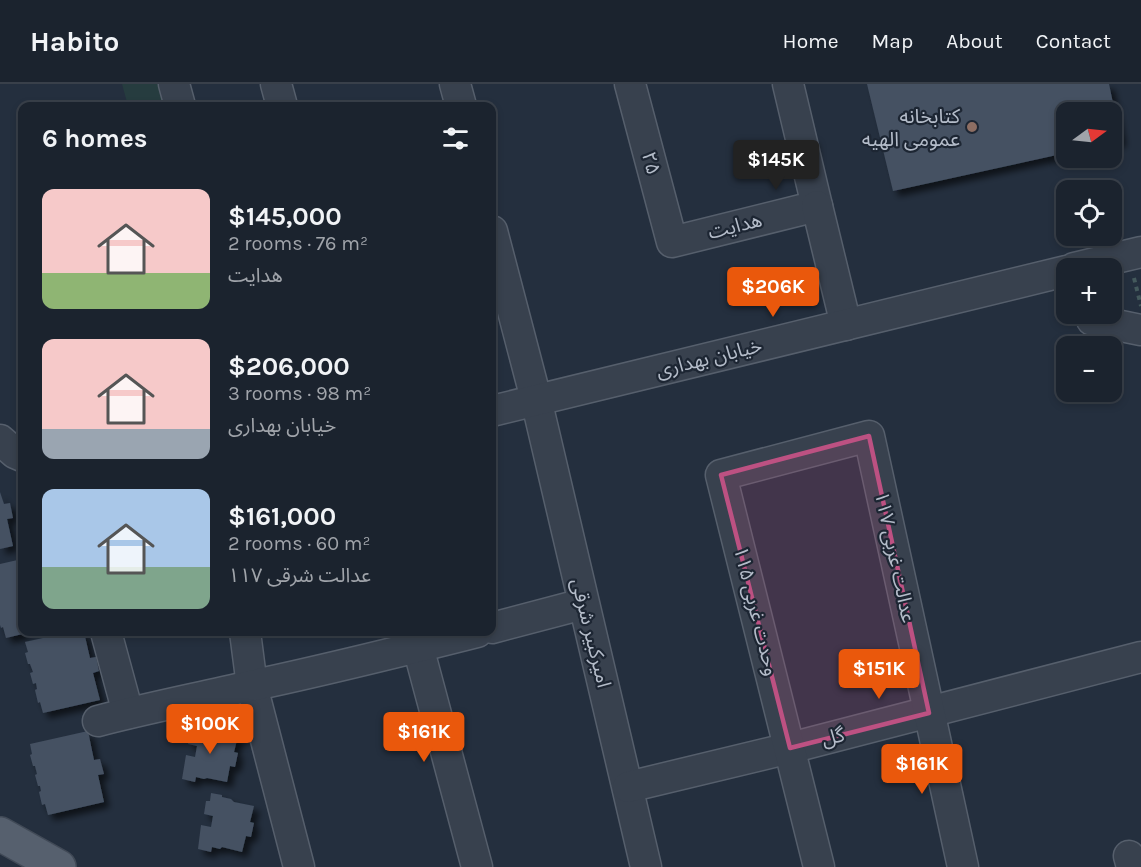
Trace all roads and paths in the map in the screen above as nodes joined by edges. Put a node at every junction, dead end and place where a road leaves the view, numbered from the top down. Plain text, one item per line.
1 (174, 84) edge
2 (276, 84) edge
3 (455, 84) edge
4 (630, 84) edge
5 (788, 84) edge
6 (179, 102) edge
7 (281, 102) edge
8 (460, 102) edge
9 (817, 206) junction
10 (672, 242) joint
11 (496, 246) edge
12 (1141, 252) edge
13 (1118, 258) edge
14 (1056, 274) edge
15 (1112, 324) edge
16 (846, 325) junction
17 (1141, 330) edge
18 (537, 399) junction
19 (496, 410) edge
20 (721, 474) joint
21 (583, 604) junction
22 (496, 626) edge
23 (107, 636) edge
24 (246, 636) edge
25 (442, 636) edge
26 (416, 639) edge
27 (1141, 657) edge
28 (252, 686) junction
29 (929, 712) junction
30 (128, 713) junction
31 (98, 722) dead end
32 (790, 748) junction
33 (628, 787) junction
34 (0, 834) edge
35 (59, 867) edge
36 (299, 867) edge
37 (477, 867) edge
38 (646, 867) edge
39 (819, 867) edge
40 (963, 867) edge

1 - 6 street
2 - 7 street
3 - 8 street
4 - 10 street, ۲۵
5 - 9 street
9 - 10 street, هدایت
9 - 16 street
11 - 18 street, امیرکبیر شرقی
12 - 13 street, خیابان بهداری
14 - 16 street, خیابان بهداری
15 - 17 street
16 - 18 street, خیابان بهداری
18 - 19 street, خیابان بهداری
18 - 21 street, امیرکبیر شرقی
20 - 29 street, ۱۱۷ عدالت غربی
20 - 32 street, ۱۱۵ وحدت غربی
21 - 22 street
21 - 33 street, امیرکبیر شرقی
23 - 30 street
24 - 28 street
25 - 26 street
26 - 28 street
26 - 37 street
27 - 29 street, گل
28 - 30 street
28 - 36 street
29 - 32 street, گل
29 - 40 street, ۱۱۷ عدالت غربی
30 - 31 street
32 - 33 street, گل
32 - 39 street, ۱۱۵ وحدت غربی
33 - 38 street, امیرکبیر شرقی
34 - 35 main road

